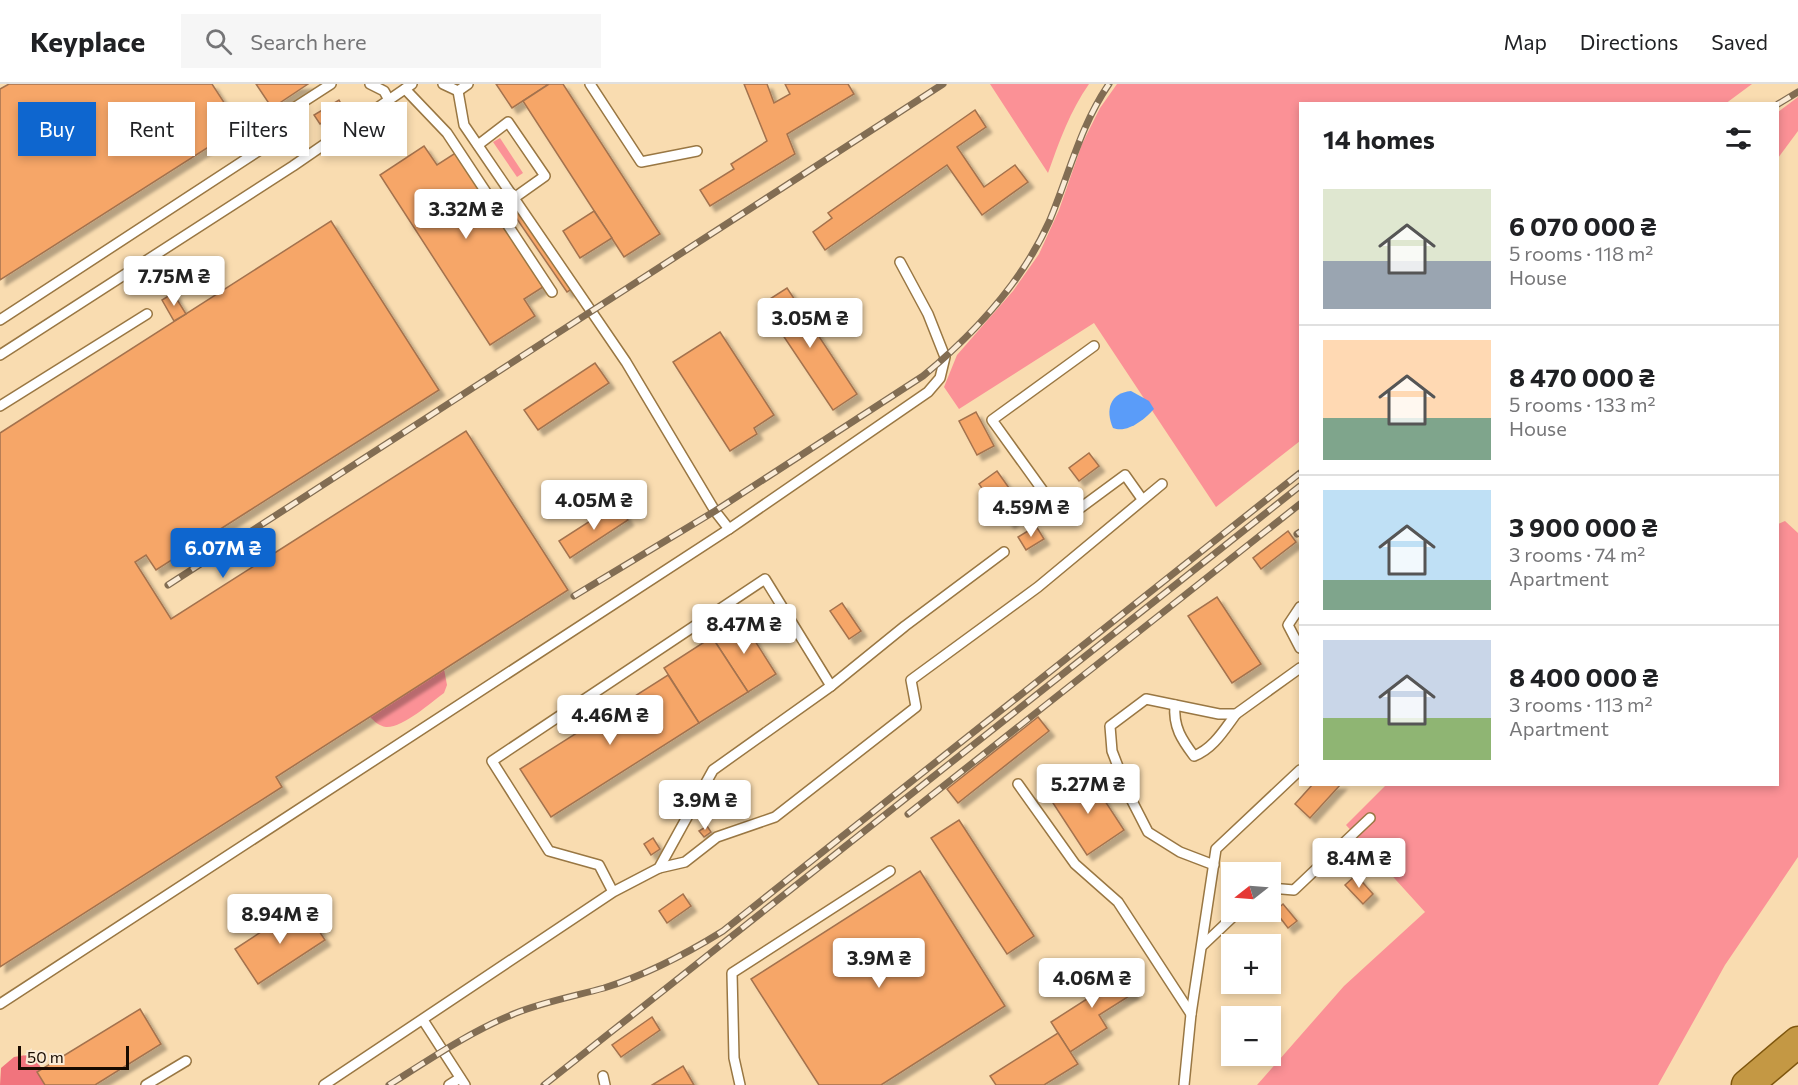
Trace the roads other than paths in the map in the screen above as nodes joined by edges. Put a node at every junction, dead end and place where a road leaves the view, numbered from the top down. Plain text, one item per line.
1 (331, 84) edge
2 (370, 84) edge
3 (443, 84) edge
4 (468, 84) edge
5 (590, 84) edge
6 (409, 86) edge
7 (458, 91) junction
8 (389, 100) junction
9 (478, 145) junction
10 (698, 151) dead end
11 (514, 198) junction
12 (900, 262) dead end
13 (552, 292) dead end
14 (147, 314) dead end
15 (0, 320) edge
16 (1094, 346) dead end
17 (0, 355) edge
18 (0, 406) edge
19 (1162, 484) dead end
20 (1142, 499) junction
21 (729, 529) junction
22 (1004, 552) dead end
23 (1299, 608) edge
24 (1299, 642) edge
25 (1299, 669) edge
26 (831, 686) junction
27 (1175, 705) junction
28 (1236, 714) junction
29 (1299, 771) edge
30 (1018, 784) dead end
31 (1370, 818) dead end
32 (1214, 864) junction
33 (659, 868) junction
34 (890, 871) dead end
35 (1281, 889) edge
36 (613, 892) junction
37 (1227, 922) edge
38 (1202, 946) junction
39 (0, 1005) edge
40 (1191, 1014) junction
41 (423, 1020) junction
42 (1798, 1042) edge
43 (186, 1061) dead end
44 (462, 1082) edge
45 (146, 1085) edge
46 (324, 1085) edge
47 (449, 1085) edge
48 (740, 1085) edge
49 (1184, 1085) edge
50 (1747, 1085) edge

1 - 15 lane
2 - 8 lane
3 - 7 lane
4 - 7 lane
5 - 10 lane
6 - 8 lane
6 - 13 lane
7 - 9 lane
8 - 17 lane
9 - 11 lane
9 - 11 lane
11 - 21 lane
12 - 21 lane
14 - 18 lane
16 - 20 lane
19 - 20 lane
20 - 33 lane
21 - 39 lane
22 - 26 lane
23 - 24 lane
25 - 28 lane
26 - 33 lane
26 - 36 lane
27 - 28 lane
27 - 28 lane
27 - 32 lane
29 - 32 lane
30 - 40 lane
31 - 35 lane
32 - 38 lane
33 - 36 lane
34 - 48 lane
36 - 41 lane
37 - 38 lane
38 - 40 lane
40 - 49 lane
41 - 44 lane
41 - 46 lane
42 - 50 highway
43 - 45 lane
44 - 47 lane

